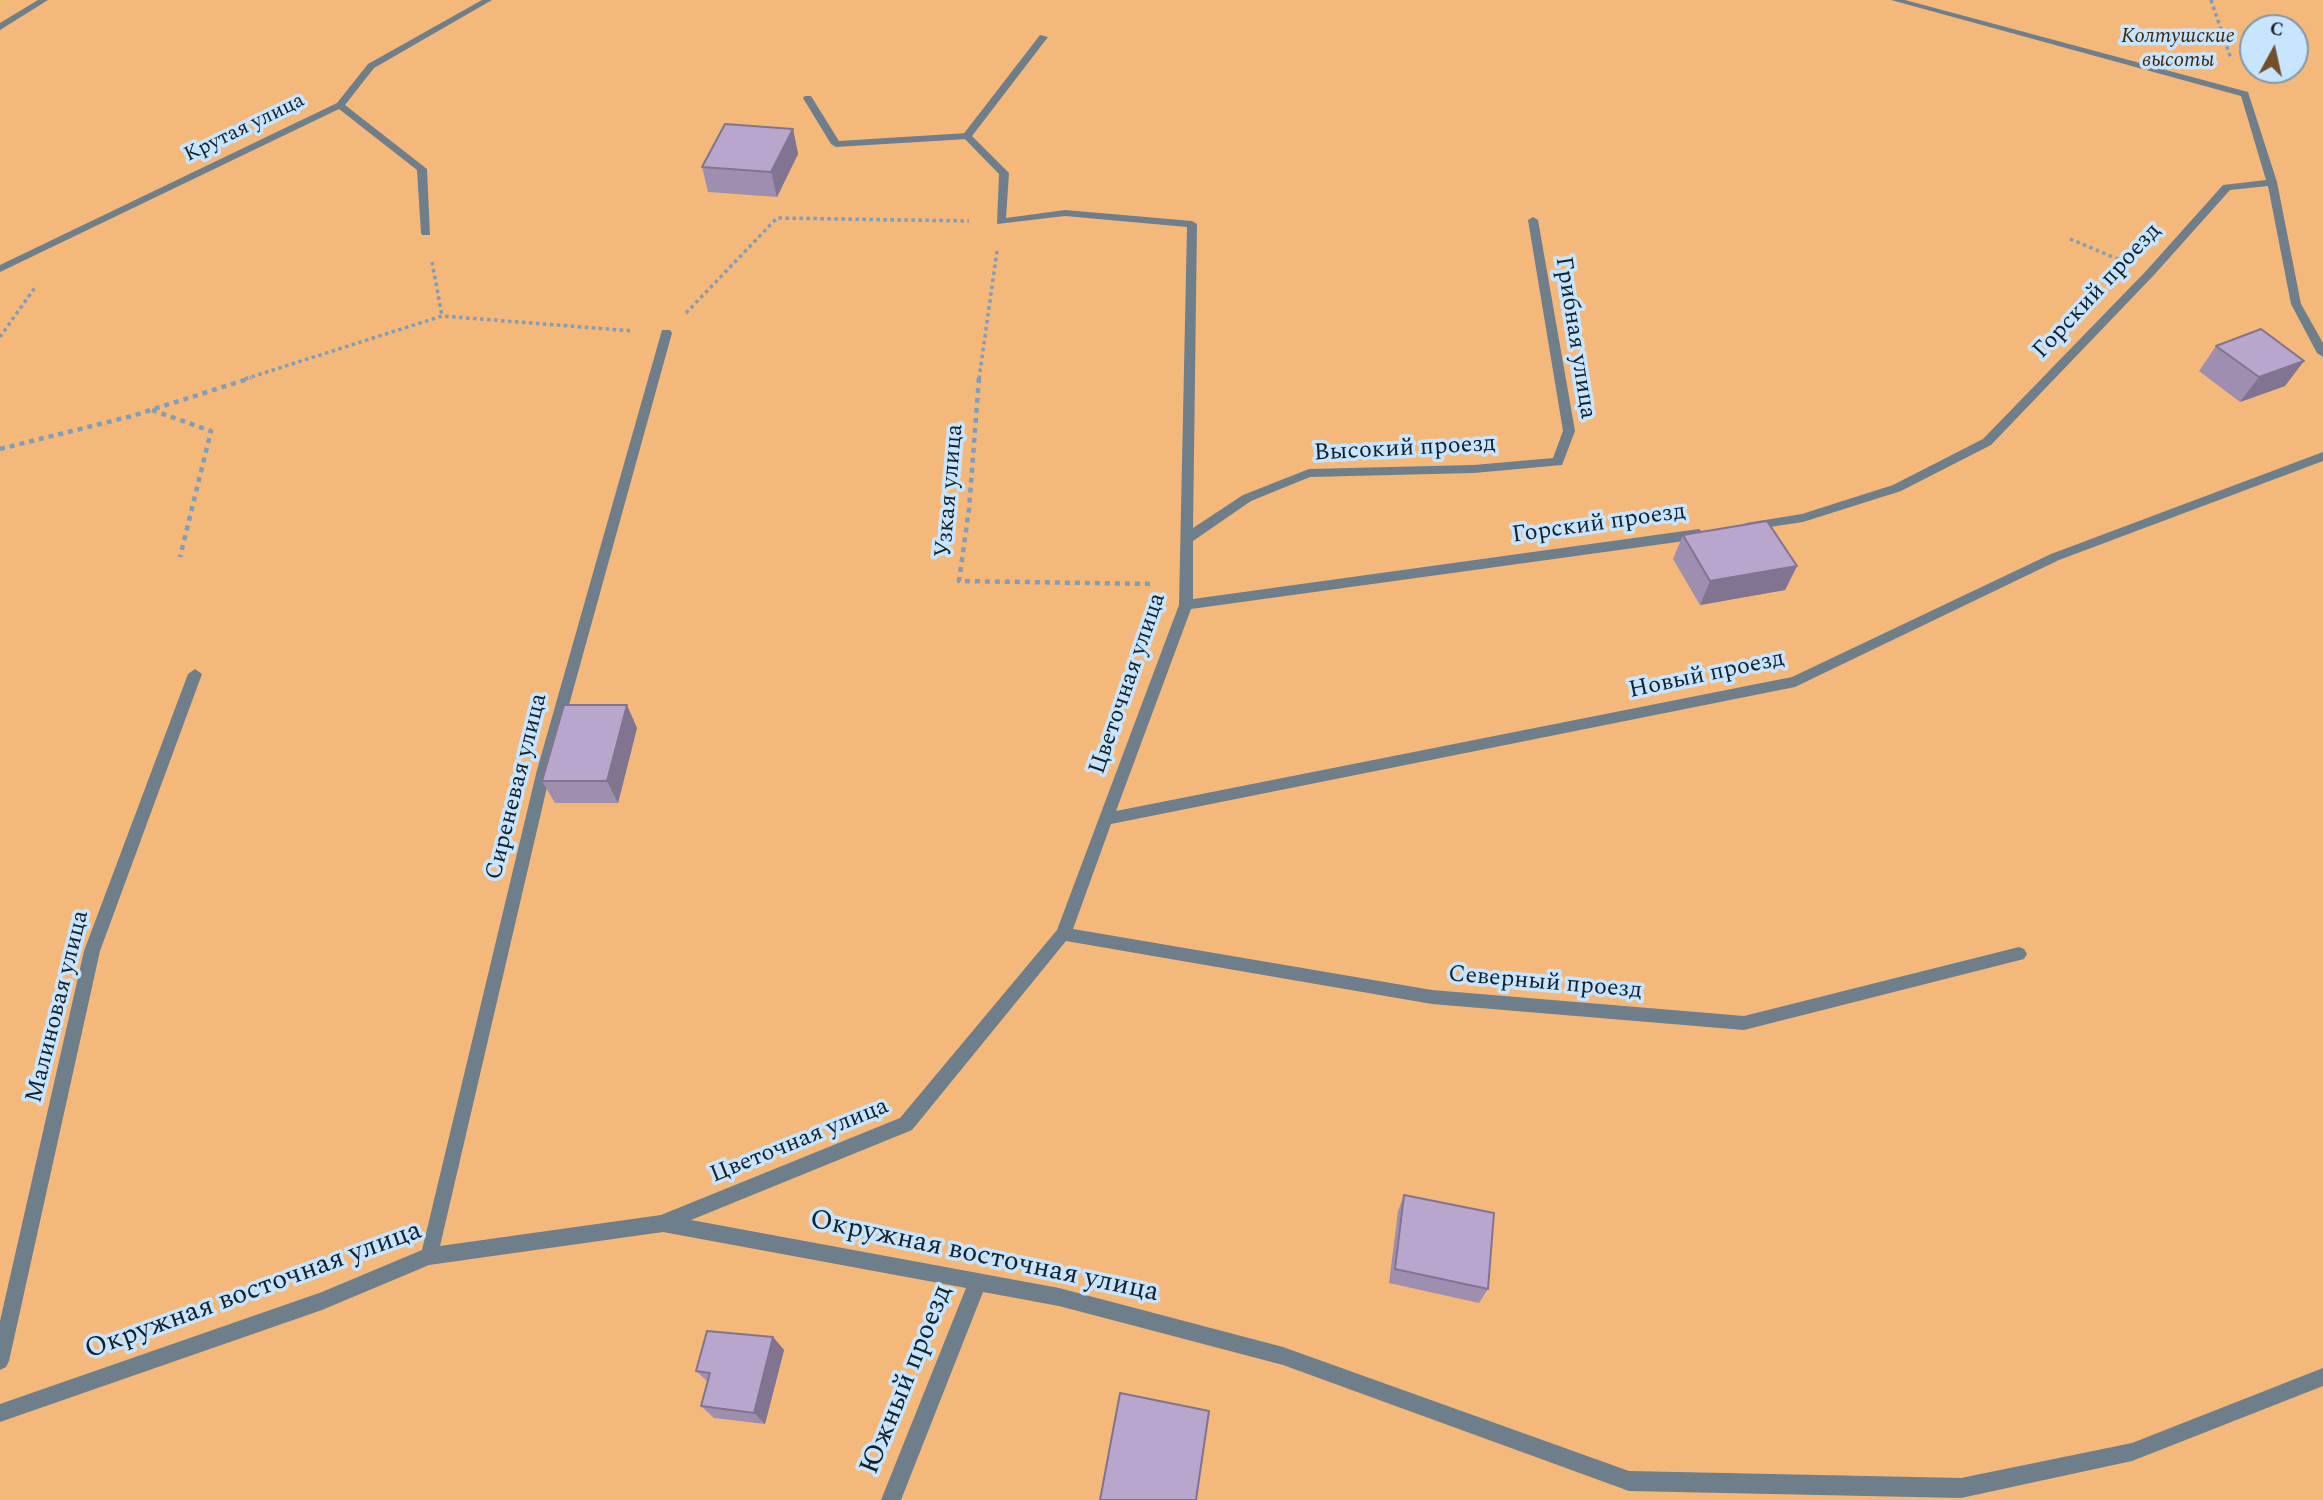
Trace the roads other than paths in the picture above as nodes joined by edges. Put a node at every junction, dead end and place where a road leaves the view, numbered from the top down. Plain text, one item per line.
1 (44, 0) edge
2 (488, 0) edge
3 (1895, 0) edge
4 (0, 27) edge
5 (1043, 37) dead end
6 (808, 98) dead end
7 (340, 105) junction
8 (967, 136) junction
9 (2273, 182) junction
10 (1533, 220) dead end
11 (426, 233) road end
12 (0, 269) edge
13 (666, 333) road end
14 (2323, 353) edge
15 (2323, 456) edge
16 (1559, 463) joint
17 (1739, 528) edge
18 (1713, 532) edge
19 (1187, 539) junction
20 (1186, 605) junction
21 (195, 674) dead end
22 (1106, 819) junction
23 (1063, 934) junction
24 (2019, 954) dead end
25 (663, 1223) junction
26 (429, 1256) junction
27 (978, 1281) junction
28 (0, 1362) edge
29 (2323, 1377) edge
30 (0, 1413) edge
31 (891, 1500) edge

1 - 4 street
2 - 7 street, Крутая улица
3 - 9 street
5 - 8 street
6 - 8 street
7 - 11 street
7 - 12 street, Крутая улица
8 - 19 street, Цветочная улица
9 - 14 street
9 - 17 street, Горский проезд
10 - 16 street, Грибная улица
13 - 26 street, Сиреневая улица
15 - 22 street, Новый проезд
16 - 19 street, Высокий проезд
18 - 20 street, Горский проезд
19 - 20 street, Цветочная улица
20 - 22 street, Цветочная улица
21 - 28 street, Малиновая улица
22 - 23 street, Цветочная улица
23 - 24 street, Северный проезд
23 - 25 street, Цветочная улица
25 - 26 street, Окружная восточная улица
25 - 27 street, Окружная восточная улица
26 - 30 street, Окружная восточная улица
27 - 29 street, Окружная восточная улица
27 - 31 street, Южный проезд

